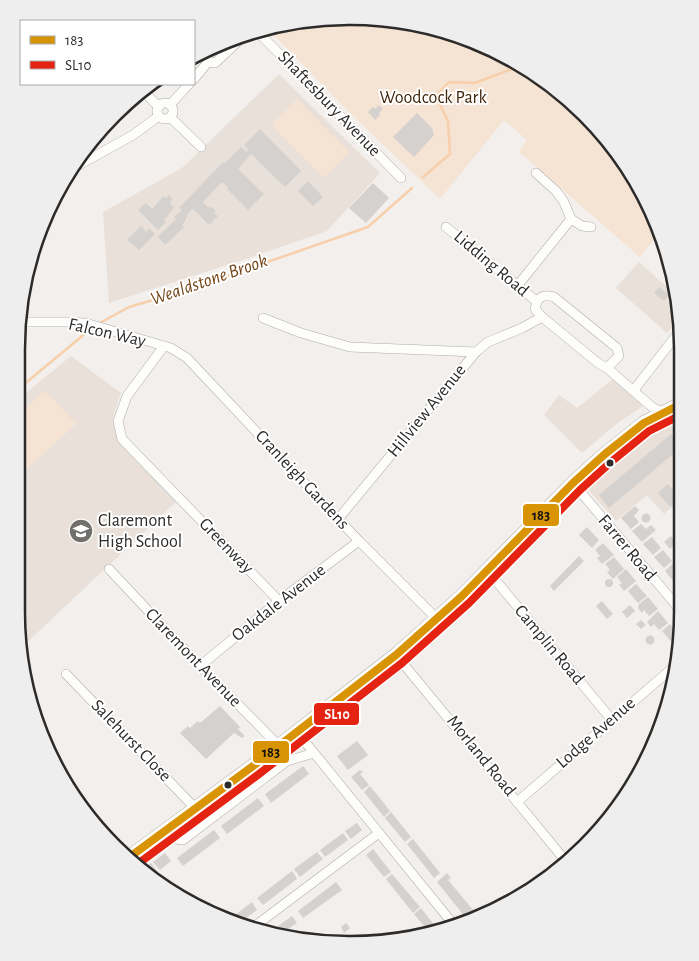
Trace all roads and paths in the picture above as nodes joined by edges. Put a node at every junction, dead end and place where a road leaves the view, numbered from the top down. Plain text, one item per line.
1 (263, 37) edge
2 (233, 47) edge
3 (207, 57) edge
4 (208, 62) junction
5 (195, 78) edge
6 (188, 85) edge
7 (147, 96) edge
8 (170, 105) junction
9 (159, 111) junction
10 (170, 117) junction
11 (201, 147) dead end
12 (85, 162) edge
13 (536, 173) dead end
14 (401, 178) dead end
15 (571, 219) junction
16 (446, 227) dead end
17 (591, 227) dead end
18 (518, 285) junction
19 (536, 305) junction
20 (542, 317) junction
21 (263, 318) dead end
22 (27, 322) edge
23 (530, 323) junction
24 (673, 339) edge
25 (164, 346) junction
26 (476, 352) junction
27 (607, 368) junction
28 (634, 390) junction
29 (674, 407) edge
30 (662, 412) junction
31 (674, 415) edge
32 (573, 483) junction
33 (339, 518) junction
34 (360, 540) junction
35 (109, 569) dead end
36 (487, 570) junction
37 (279, 601) junction
38 (674, 603) edge
39 (437, 619) junction
40 (396, 655) junction
41 (200, 666) junction
42 (669, 671) edge
43 (66, 674) dead end
44 (612, 720) junction
45 (297, 732) junction
46 (278, 746) junction
47 (314, 753) junction
48 (517, 802) junction
49 (196, 808) junction
50 (167, 829) junction
51 (379, 833) junction
52 (134, 854) edge
53 (562, 856) edge
54 (449, 920) edge
55 (259, 923) edge

1 - 14 street, Shaftesbury Avenue
2 - 4 street
3 - 4 street
4 - 5 street
6 - 8 street
7 - 9 street
8 - 9 street
8 - 10 street
9 - 10 street
9 - 12 street
10 - 11 street
13 - 15 street
15 - 17 street
15 - 18 street
16 - 18 street, Lidding Road
18 - 19 street, Lidding Road
19 - 20 street, Lidding Road
19 - 23 street
19 - 27 street
20 - 23 street, Hillview Avenue
20 - 27 street, Lidding Road
21 - 26 street
22 - 25 street, Falcon Way
23 - 26 street, Hillview Avenue
24 - 28 street
25 - 33 street, Cranleigh Gardens
25 - 37 street, Greenway
26 - 33 street, Hillview Avenue
27 - 28 street, Lidding Road
28 - 30 street, Lidding Road
29 - 30 main road
30 - 31 street
30 - 32 main road
32 - 36 main road
32 - 38 street, Farrer Road
33 - 34 street, Cranleigh Gardens
34 - 37 street, Oakdale Avenue
34 - 39 street, Cranleigh Gardens
35 - 41 street, Claremont Avenue
36 - 39 main road
36 - 44 street, Camplin Road
37 - 41 street, Oakdale Avenue
39 - 40 main road
40 - 45 main road
40 - 48 street, Morland Road
41 - 46 street, Claremont Avenue
42 - 44 street, Lodge Avenue
43 - 49 street, Salehurst Close
44 - 48 street, Lodge Avenue
45 - 46 main road
45 - 47 street
46 - 49 main road
47 - 50 street
47 - 51 street
48 - 53 street, Morland Road
49 - 50 main road
50 - 52 main road
51 - 54 street
51 - 55 street

